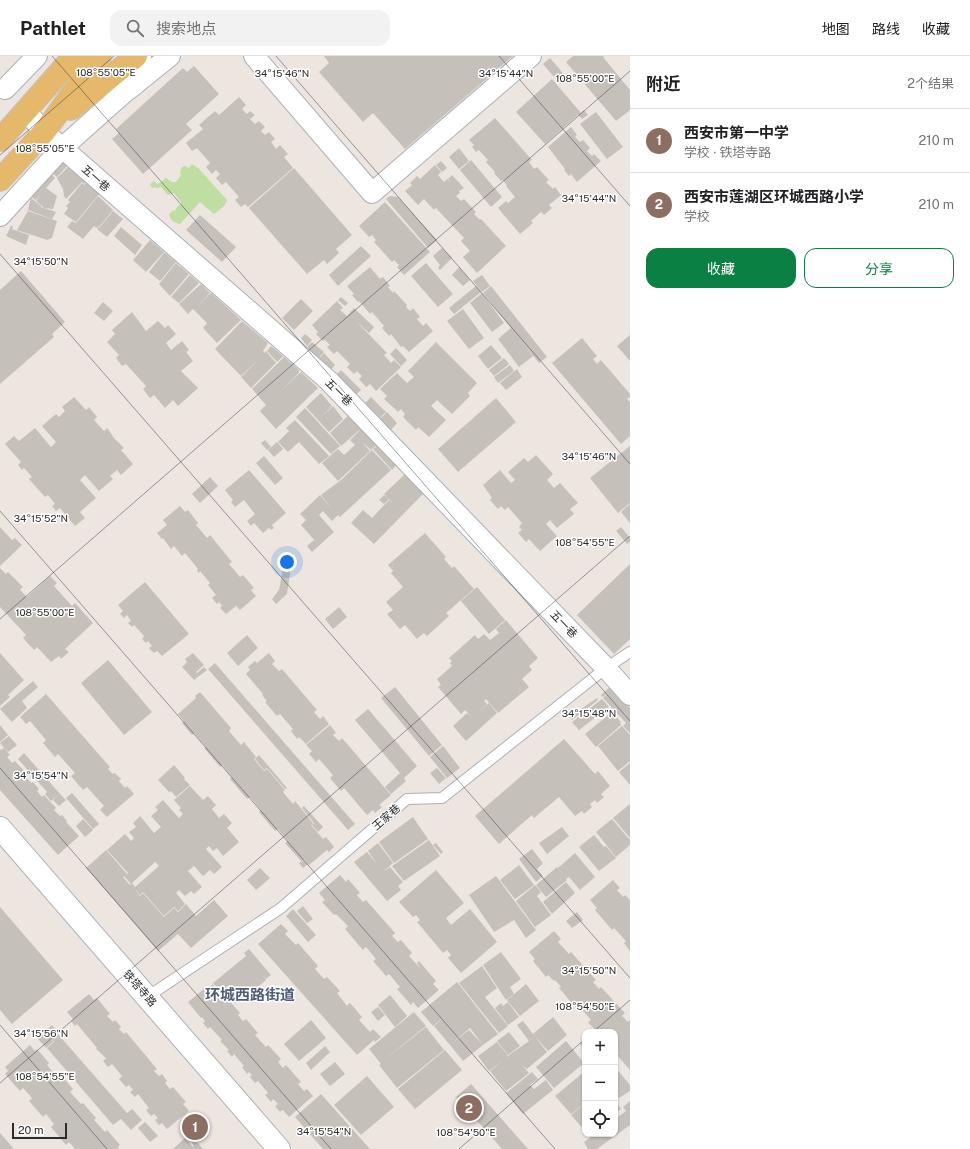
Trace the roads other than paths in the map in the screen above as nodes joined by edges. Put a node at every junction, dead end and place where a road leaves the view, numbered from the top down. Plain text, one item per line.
1 (23, 56) edge
2 (37, 56) edge
3 (58, 56) edge
4 (74, 56) edge
5 (100, 56) edge
6 (136, 56) edge
7 (141, 56) edge
8 (170, 56) edge
9 (254, 56) edge
10 (531, 56) edge
11 (126, 91) junction
12 (2, 92) edge
13 (26, 111) junction
14 (44, 132) junction
15 (0, 140) edge
16 (62, 148) junction
17 (0, 180) edge
18 (0, 216) edge
19 (630, 652) edge
20 (606, 668) junction
21 (630, 695) edge
22 (0, 828) edge
23 (147, 997) junction
24 (279, 1149) edge

1 - 12 street
2 - 12 street
3 - 13 main road
4 - 13 main road
5 - 14 main road
6 - 14 main road
7 - 11 street
8 - 11 street
9 - 10 street
11 - 16 street
13 - 14 street, 五一巷
13 - 15 main road
14 - 16 street, 五一巷
14 - 17 main road
16 - 18 street
16 - 20 street, 五一巷
19 - 20 lane, 王家巷
20 - 21 street, 五一巷
20 - 23 lane, 王家巷
22 - 23 street, 铁塔寺路
23 - 24 street, 铁塔寺路

